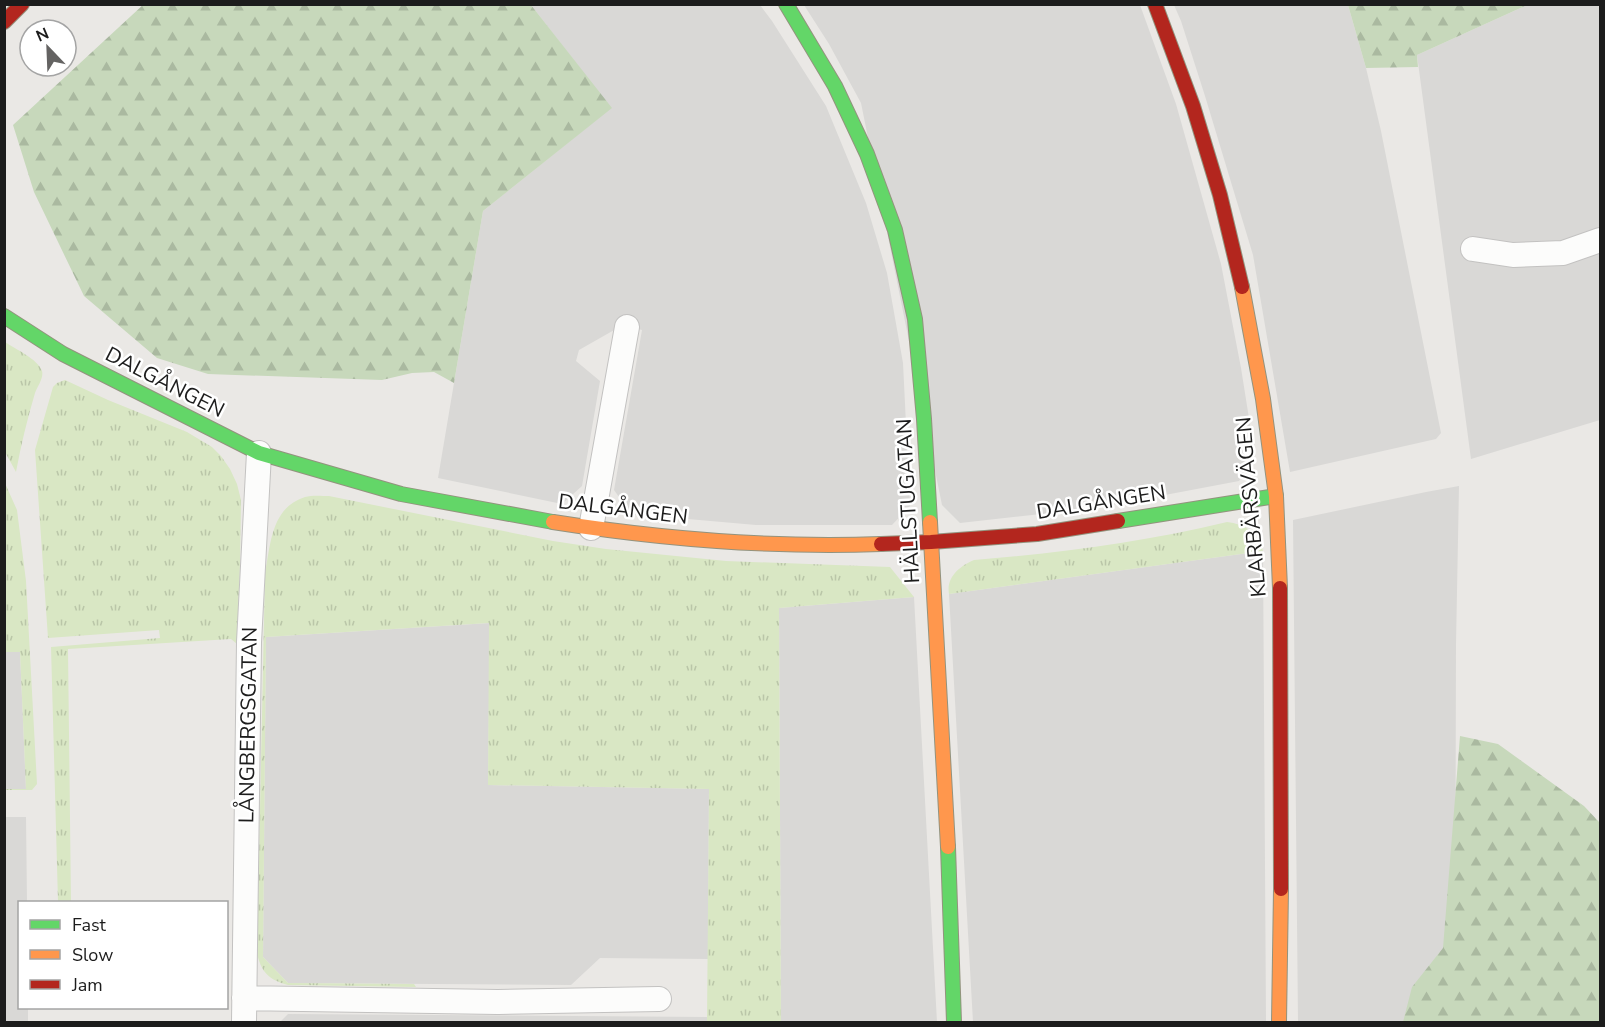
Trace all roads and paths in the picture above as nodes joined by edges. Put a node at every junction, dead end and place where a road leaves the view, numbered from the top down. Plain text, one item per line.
1 (22, 4) edge
2 (786, 4) edge
3 (1155, 4) edge
4 (4, 22) edge
5 (1600, 240) edge
6 (1473, 249) dead end
7 (4, 316) edge
8 (627, 327) dead end
9 (259, 453) junction
10 (1275, 496) junction
11 (591, 528) junction
12 (932, 543) junction
13 (244, 998) junction
14 (660, 999) dead end
15 (244, 1023) edge
16 (954, 1023) edge
17 (1279, 1023) edge

1 - 4 street
2 - 12 street, HÄLLSTUGATAN
3 - 10 street, KLARBÄRSVÄGEN
5 - 6 street
7 - 9 street, DALGÅNGEN
8 - 11 street
9 - 11 street, DALGÅNGEN
9 - 13 street, LÅNGBERGSGATAN
10 - 12 street, DALGÅNGEN
10 - 17 street, KLARBÄRSVÄGEN
11 - 12 street, DALGÅNGEN
12 - 16 street, HÄLLSTUGATAN
13 - 14 street
13 - 15 street, LÅNGBERGSGATAN

